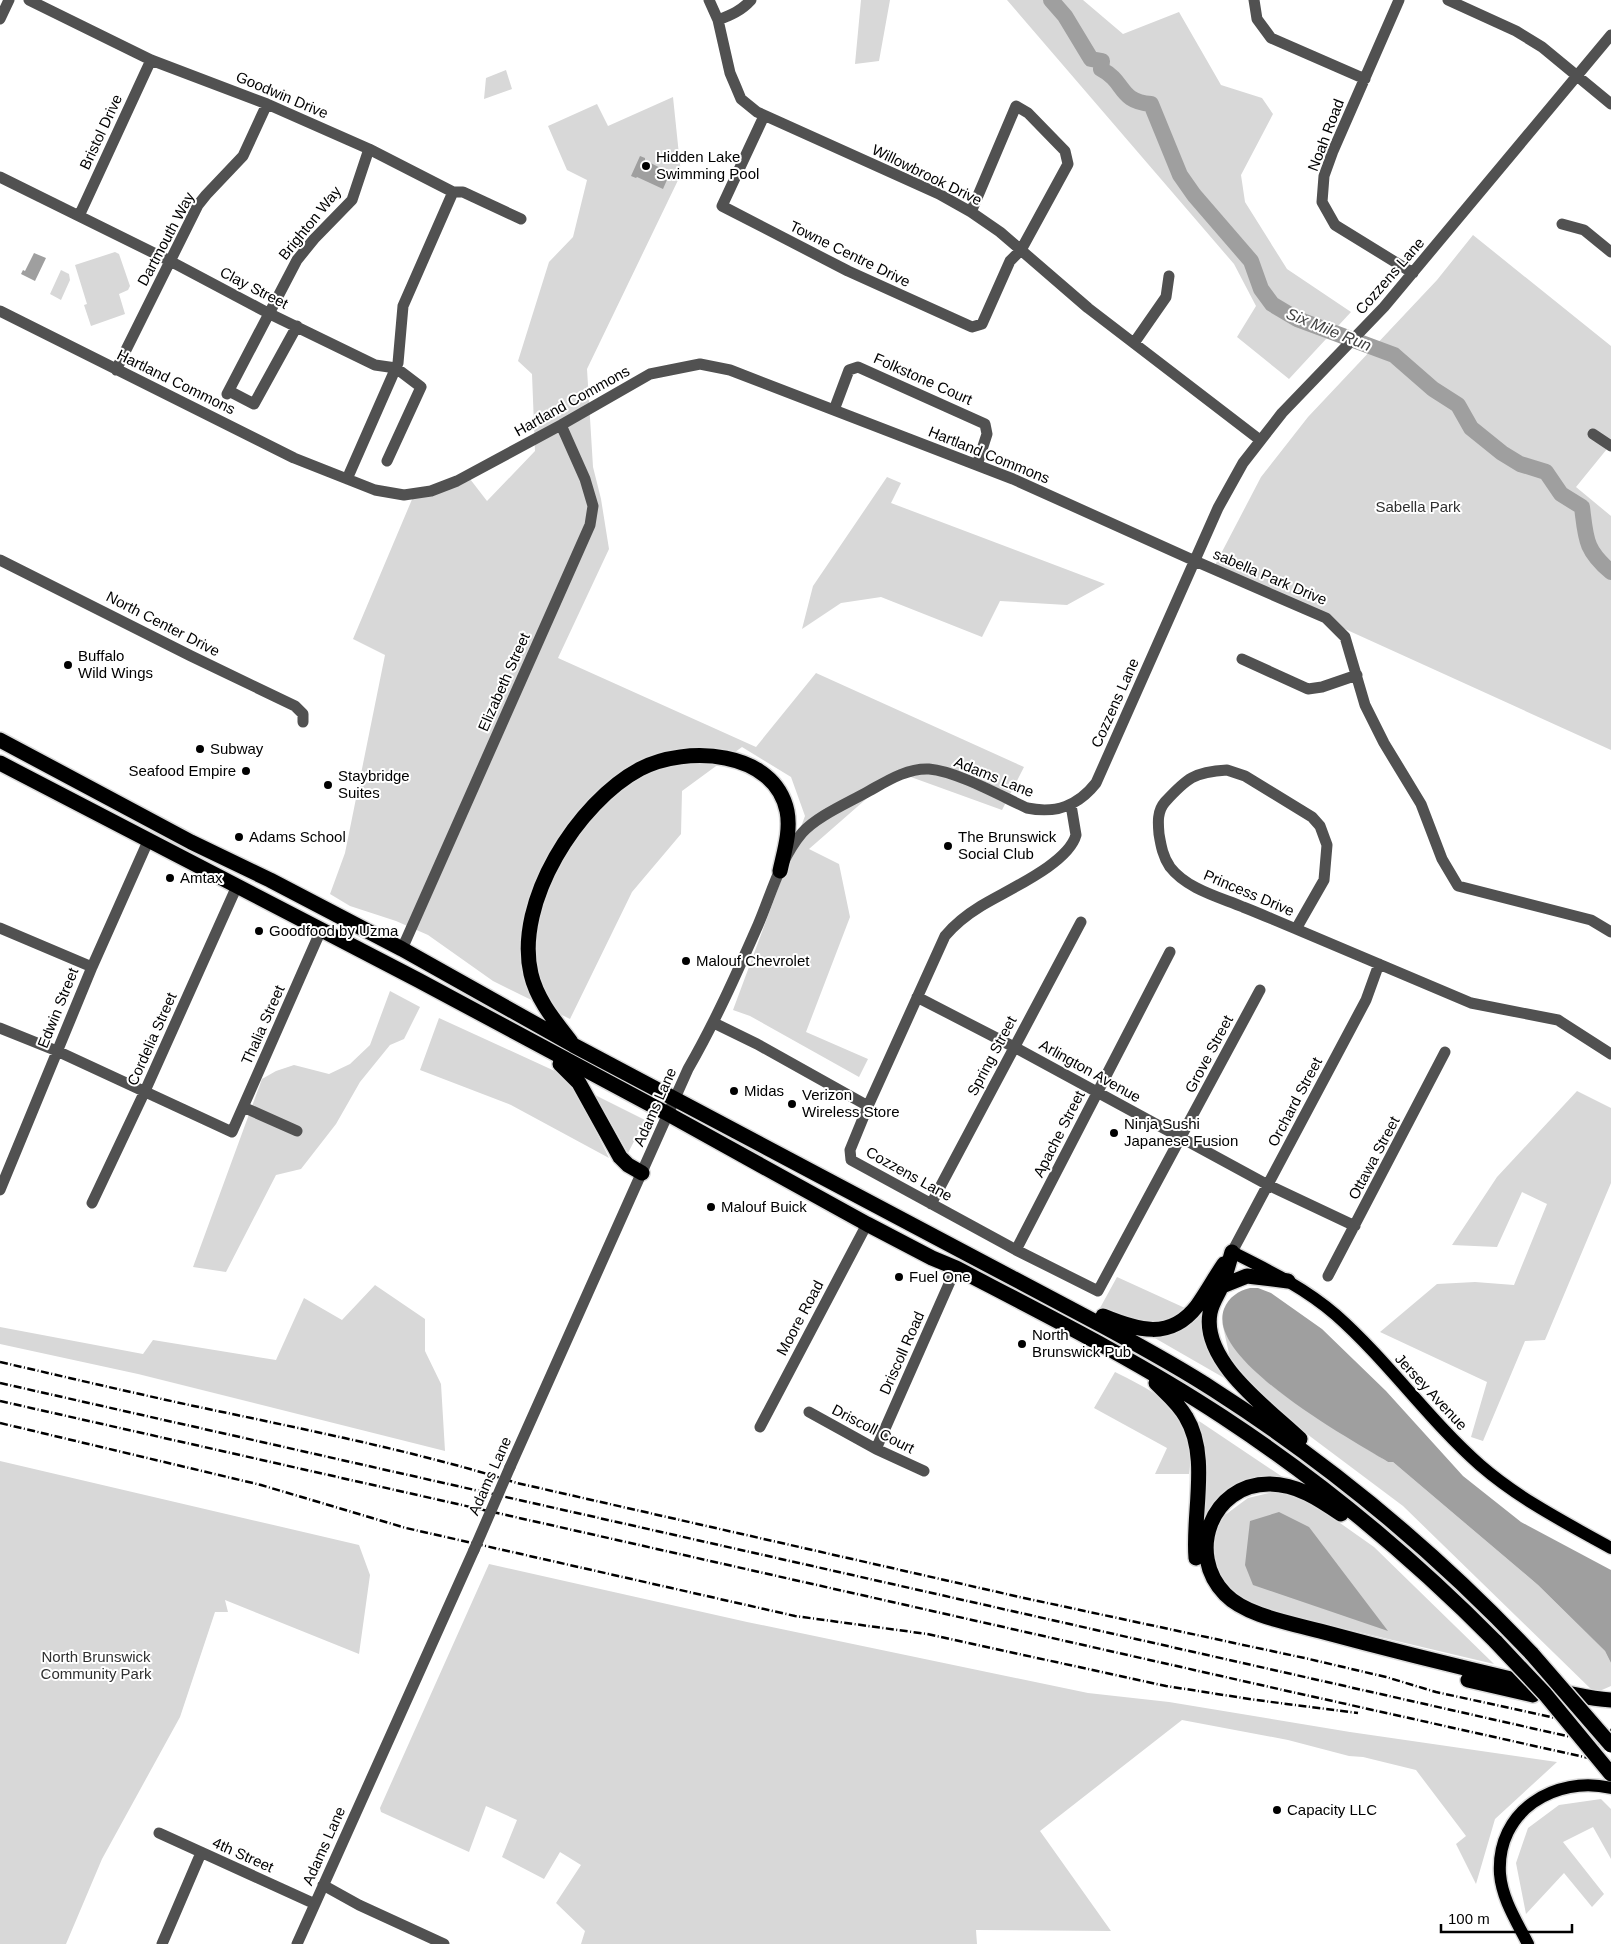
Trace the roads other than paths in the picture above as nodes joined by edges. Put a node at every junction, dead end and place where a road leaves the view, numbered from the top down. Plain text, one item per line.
1 (9, 0) edge
2 (29, 0) edge
3 (709, 0) edge
4 (751, 0) edge
5 (1254, 0) edge
6 (1399, 0) edge
7 (1448, 0) edge
8 (0, 19) edge
9 (718, 20) junction
10 (1611, 35) edge
11 (151, 60) junction
12 (1577, 76) junction
13 (1365, 79) junction
14 (267, 104) junction
15 (1611, 104) edge
16 (764, 116) junction
17 (369, 149) junction
18 (0, 177) edge
19 (453, 192) junction
20 (971, 212) junction
21 (79, 216) junction
22 (521, 219) dead end
23 (1562, 224) dead end
24 (1021, 250) junction
25 (1611, 252) edge
26 (170, 261) junction
27 (1413, 273) junction
28 (1169, 276) dead end
29 (0, 311) edge
30 (268, 313) junction
31 (297, 326) junction
32 (1134, 342) junction
33 (396, 368) junction
34 (116, 370) junction
35 (834, 410) junction
36 (561, 426) junction
37 (1593, 434) dead end
38 (1260, 440) junction
39 (1611, 446) edge
40 (387, 461) dead end
41 (977, 465) junction
42 (347, 479) junction
43 (0, 560) edge
44 (1195, 561) junction
45 (1242, 659) dead end
46 (1357, 675) junction
47 (303, 722) dead end
48 (0, 740) edge
49 (0, 763) edge
50 (1071, 805) junction
51 (149, 839) junction
52 (780, 871) junction
53 (237, 886) junction
54 (1080, 922) dead end
55 (0, 928) edge
56 (1296, 929) junction
57 (321, 930) junction
58 (1611, 932) edge
59 (402, 949) junction
60 (1170, 952) dead end
61 (1379, 964) junction
62 (92, 967) junction
63 (1260, 990) dead end
64 (917, 997) junction
65 (714, 1023) junction
66 (0, 1028) edge
67 (540, 1046) junction
68 (573, 1046) junction
69 (1014, 1047) junction
70 (57, 1051) junction
71 (1445, 1052) dead end
72 (1611, 1054) edge
73 (145, 1091) junction
74 (1098, 1092) junction
75 (675, 1098) junction
76 (868, 1106) junction
77 (243, 1108) junction
78 (668, 1114) junction
79 (297, 1131) dead end
80 (1181, 1138) junction
81 (642, 1173) junction
82 (1268, 1185) junction
83 (0, 1190) edge
84 (92, 1203) dead end
85 (930, 1204) junction
86 (867, 1224) junction
87 (1355, 1226) junction
88 (1016, 1250) junction
89 (1232, 1252) junction
90 (956, 1268) junction
91 (1328, 1276) dead end
92 (1288, 1282) junction
93 (1022, 1283) junction
94 (1222, 1286) junction
95 (1098, 1291) joint
96 (1141, 1367) junction
97 (809, 1412) dead end
98 (760, 1427) dead end
99 (876, 1449) junction
100 (924, 1471) dead end
101 (1341, 1478) junction
102 (1611, 1548) edge
103 (1400, 1551) junction
104 (1611, 1700) edge
105 (1611, 1710) edge
106 (1611, 1745) edge
107 (1611, 1774) edge
108 (1611, 1788) edge
109 (159, 1833) dead end
110 (201, 1854) junction
111 (323, 1885) junction
112 (315, 1904) junction
113 (162, 1944) edge
114 (297, 1944) edge
115 (444, 1944) edge
116 (1528, 1944) edge

1 - 8 street
2 - 11 street, Goodwin Drive
3 - 9 street, Willowbrook Drive
4 - 9 street
5 - 13 street
6 - 13 street, Noah Road
7 - 12 street
9 - 16 street, Willowbrook Drive
10 - 12 street, Cozzens Lane
11 - 14 street, Goodwin Drive
11 - 21 street, Bristol Drive
12 - 15 street
12 - 27 street, Cozzens Lane
13 - 27 street, Noah Road
14 - 17 street, Goodwin Drive
14 - 26 street, Dartmouth Way
16 - 20 street, Willowbrook Drive
16 - 24 street, Towne Centre Drive
17 - 19 street, Goodwin Drive
17 - 30 street, Brighton Way
18 - 21 street, Clay Street
19 - 22 street, Goodwin Drive
19 - 33 street
20 - 24 street, Willowbrook Drive
20 - 24 street
21 - 26 street, Clay Street
23 - 25 street
24 - 32 street, Willowbrook Drive
26 - 30 street, Clay Street
26 - 34 street, Dartmouth Way
27 - 38 street, Cozzens Lane
28 - 32 street
29 - 34 street, Hartland Commons
30 - 31 street, Clay Street
30 - 31 street, Brighton Way
31 - 33 street, Clay Street
32 - 38 street, Willowbrook Drive
33 - 40 street, Clay Street
33 - 42 street
34 - 42 street, Hartland Commons
35 - 36 street, Hartland Commons
35 - 41 street, Hartland Commons
35 - 41 street, Folkstone Court
36 - 42 street, Hartland Commons
36 - 59 street, Elizabeth Street
37 - 39 street
38 - 44 street, Cozzens Lane
41 - 44 street, Hartland Commons
43 - 47 street, North Center Drive
44 - 46 street, sabella Park Drive
44 - 50 street, Cozzens Lane
45 - 46 street
46 - 58 street
48 - 59 highway
49 - 51 highway
50 - 52 street, Adams Lane
50 - 64 street, Cozzens Lane
51 - 53 highway
51 - 62 street, Edwin Street
52 - 65 street, Adams Lane
52 - 68 highway
53 - 57 highway
53 - 73 street, Cordelia Street
54 - 69 street, Spring Street
55 - 62 street
56 - 56 street, Princess Drive
56 - 61 street, Princess Drive
57 - 67 highway
57 - 77 street, Thalia Street
59 - 68 highway
60 - 74 street, Apache Street
61 - 72 street, Princess Drive
61 - 82 street, Orchard Street
62 - 70 street, Edwin Street
63 - 80 street, Grove Street
64 - 69 street, Arlington Avenue
64 - 76 street, Cozzens Lane
65 - 75 street, Adams Lane
65 - 76 street
66 - 70 street
67 - 78 highway
67 - 81 highway
68 - 75 highway
69 - 74 street, Arlington Avenue
69 - 85 street, Spring Street
70 - 73 street
70 - 83 street, Edwin Street
71 - 87 street, Ottawa Street
73 - 77 street, Thalia Street
73 - 84 street, Cordelia Street
74 - 80 street, Arlington Avenue
74 - 88 street, Apache Street
75 - 78 street, Adams Lane
75 - 93 highway
76 - 85 street, Cozzens Lane
77 - 79 street
78 - 81 street, Adams Lane
78 - 86 highway
80 - 82 street, Arlington Avenue
80 - 95 street, Grove Street
81 - 111 street, Adams Lane, bridge
82 - 87 street, Arlington Avenue
82 - 89 street, Orchard Street
85 - 88 street, Cozzens Lane
86 - 90 highway
86 - 98 street, Moore Road
87 - 91 street, Ottawa Street
88 - 95 street, Cozzens Lane
89 - 92 main road, Jersey Avenue
89 - 93 highway
89 - 94 highway
90 - 96 highway
90 - 99 street, Driscoll Road
92 - 94 highway
92 - 102 main road, Jersey Avenue
93 - 101 highway
94 - 101 highway
96 - 103 highway
96 - 105 highway
97 - 99 street, Driscoll Court
99 - 100 street, Driscoll Court
101 - 106 highway, bridge
103 - 104 highway
103 - 107 highway, bridge
108 - 116 main road
109 - 110 street, 4th Street
110 - 112 street, 4th Street
110 - 113 street
111 - 112 street, Adams Lane
111 - 115 street
112 - 114 street, Adams Lane

